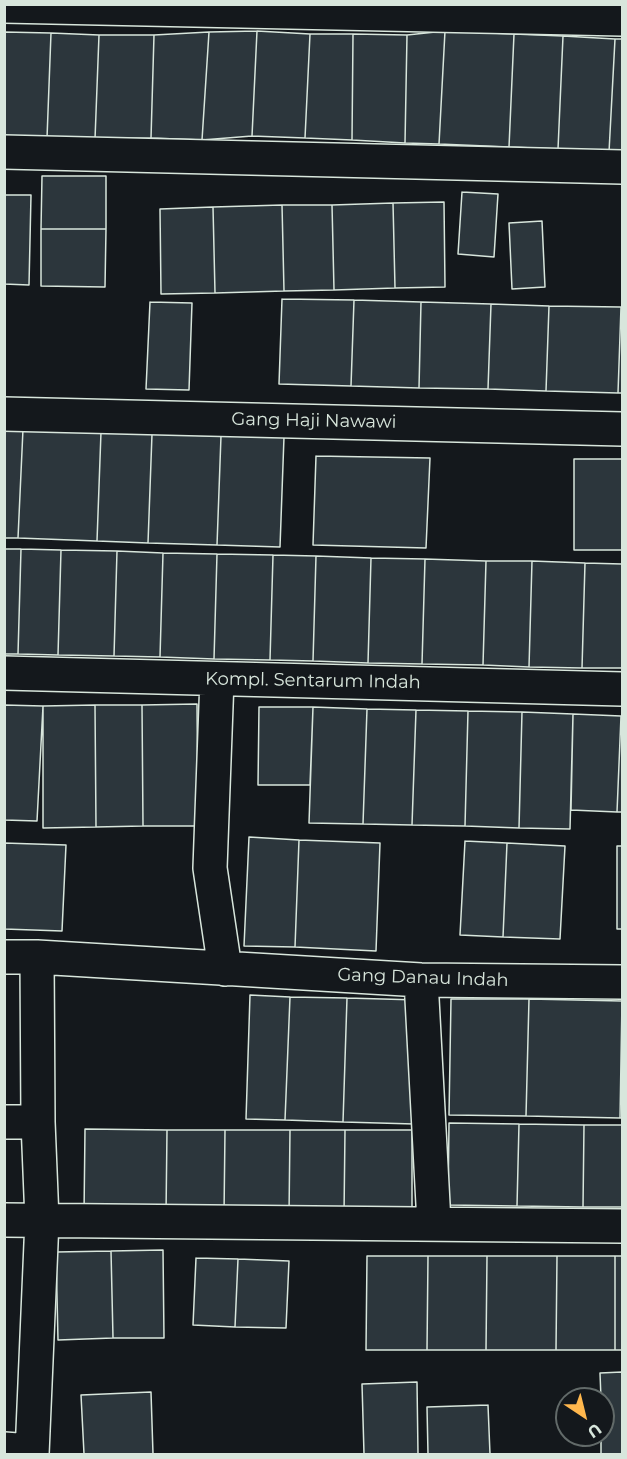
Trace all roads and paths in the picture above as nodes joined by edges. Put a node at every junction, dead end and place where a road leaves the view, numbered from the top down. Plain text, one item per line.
1 (4, 6) edge
2 (622, 19) edge
3 (4, 152) edge
4 (622, 167) edge
5 (4, 414) edge
6 (622, 429) edge
7 (4, 672) edge
8 (217, 679) junction
9 (622, 689) edge
10 (4, 957) edge
11 (37, 957) junction
12 (225, 969) junction
13 (421, 980) junction
14 (622, 982) edge
15 (4, 1122) edge
16 (38, 1122) junction
17 (4, 1220) edge
18 (42, 1220) junction
19 (434, 1223) junction
20 (622, 1226) edge
21 (23, 1452) edge

1 - 2 street
3 - 4 street
5 - 6 street, Gang Haji Nawawi
7 - 8 street, Kompl. Sentarum Indah
8 - 9 street, Kompl. Sentarum Indah
8 - 12 street
10 - 11 street, Gang Danau Indah
11 - 12 street, Gang Danau Indah
11 - 16 street
12 - 13 street, Gang Danau Indah
13 - 14 street, Gang Danau Indah
13 - 19 street
15 - 16 street
16 - 18 street
17 - 18 street
18 - 19 street
18 - 21 street
19 - 20 street

